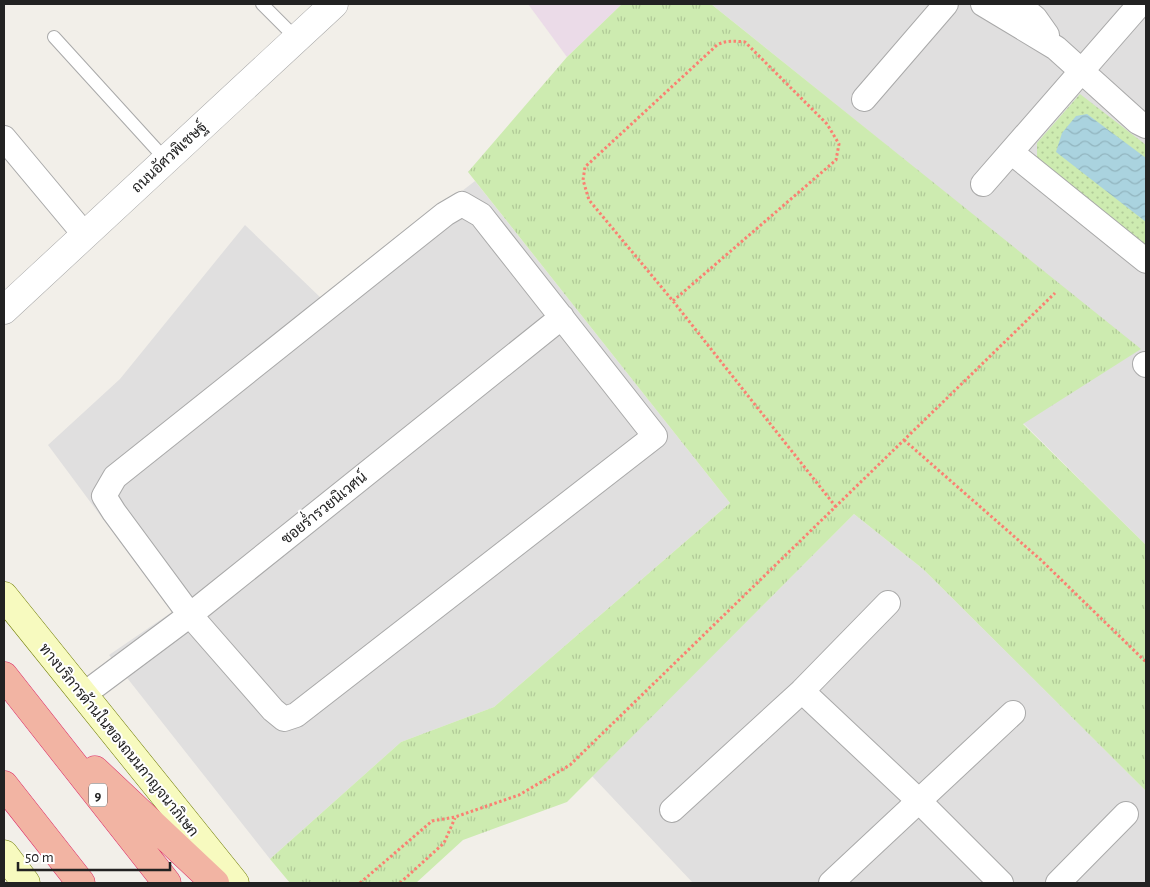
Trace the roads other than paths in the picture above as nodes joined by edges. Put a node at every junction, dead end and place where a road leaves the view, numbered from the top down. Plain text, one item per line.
1 (262, 4) edge
2 (334, 4) edge
3 (946, 4) edge
4 (983, 4) edge
5 (1018, 4) edge
6 (1140, 4) edge
7 (54, 37) dead end
8 (298, 39) junction
9 (1056, 48) junction
10 (1082, 71) junction
11 (864, 100) dead end
12 (1146, 126) edge
13 (4, 138) edge
14 (1010, 152) junction
15 (166, 160) junction
16 (983, 184) dead end
17 (85, 235) junction
18 (1146, 261) edge
19 (4, 310) edge
20 (562, 317) junction
21 (4, 596) edge
22 (888, 603) dead end
23 (190, 615) junction
24 (4, 676) edge
25 (802, 691) junction
26 (82, 695) junction
27 (28, 707) junction
28 (1013, 713) dead end
29 (4, 784) edge
30 (919, 801) junction
31 (672, 810) dead end
32 (1126, 814) dead end
33 (4, 854) edge
34 (26, 883) edge
35 (81, 883) edge
36 (167, 883) edge
37 (215, 883) edge
38 (235, 883) edge
39 (831, 883) edge
40 (1001, 883) edge
41 (1058, 883) edge

1 - 8 lane
2 - 8 street, ถนนอัศวพิเชษฐ์
3 - 11 street
4 - 9 street
5 - 9 street
6 - 10 street
7 - 15 lane
8 - 15 street, ถนนอัศวพิเชษฐ์
9 - 10 street
10 - 12 street
10 - 14 street
13 - 17 street
14 - 16 street
14 - 18 street
15 - 17 street, ถนนอัศวพิเชษฐ์
17 - 19 street, ถนนอัศวพิเชษฐ์
20 - 23 street, ซอยร่ำรวยนิเวศน์
20 - 23 street
20 - 23 street
21 - 26 main road, ทางบริการด้านในของถนนกาญจนาภิเษก
22 - 25 street
23 - 26 street, ซอยร่ำรวยนิเวศน์
24 - 27 highway, 9
25 - 30 street
25 - 31 street
26 - 38 main road, ทางบริการด้านในของถนนกาญจนาภิเษก
27 - 36 highway, 9
27 - 37 highway
28 - 30 street
29 - 35 highway
30 - 39 street
30 - 40 street
32 - 41 street
33 - 34 main road

